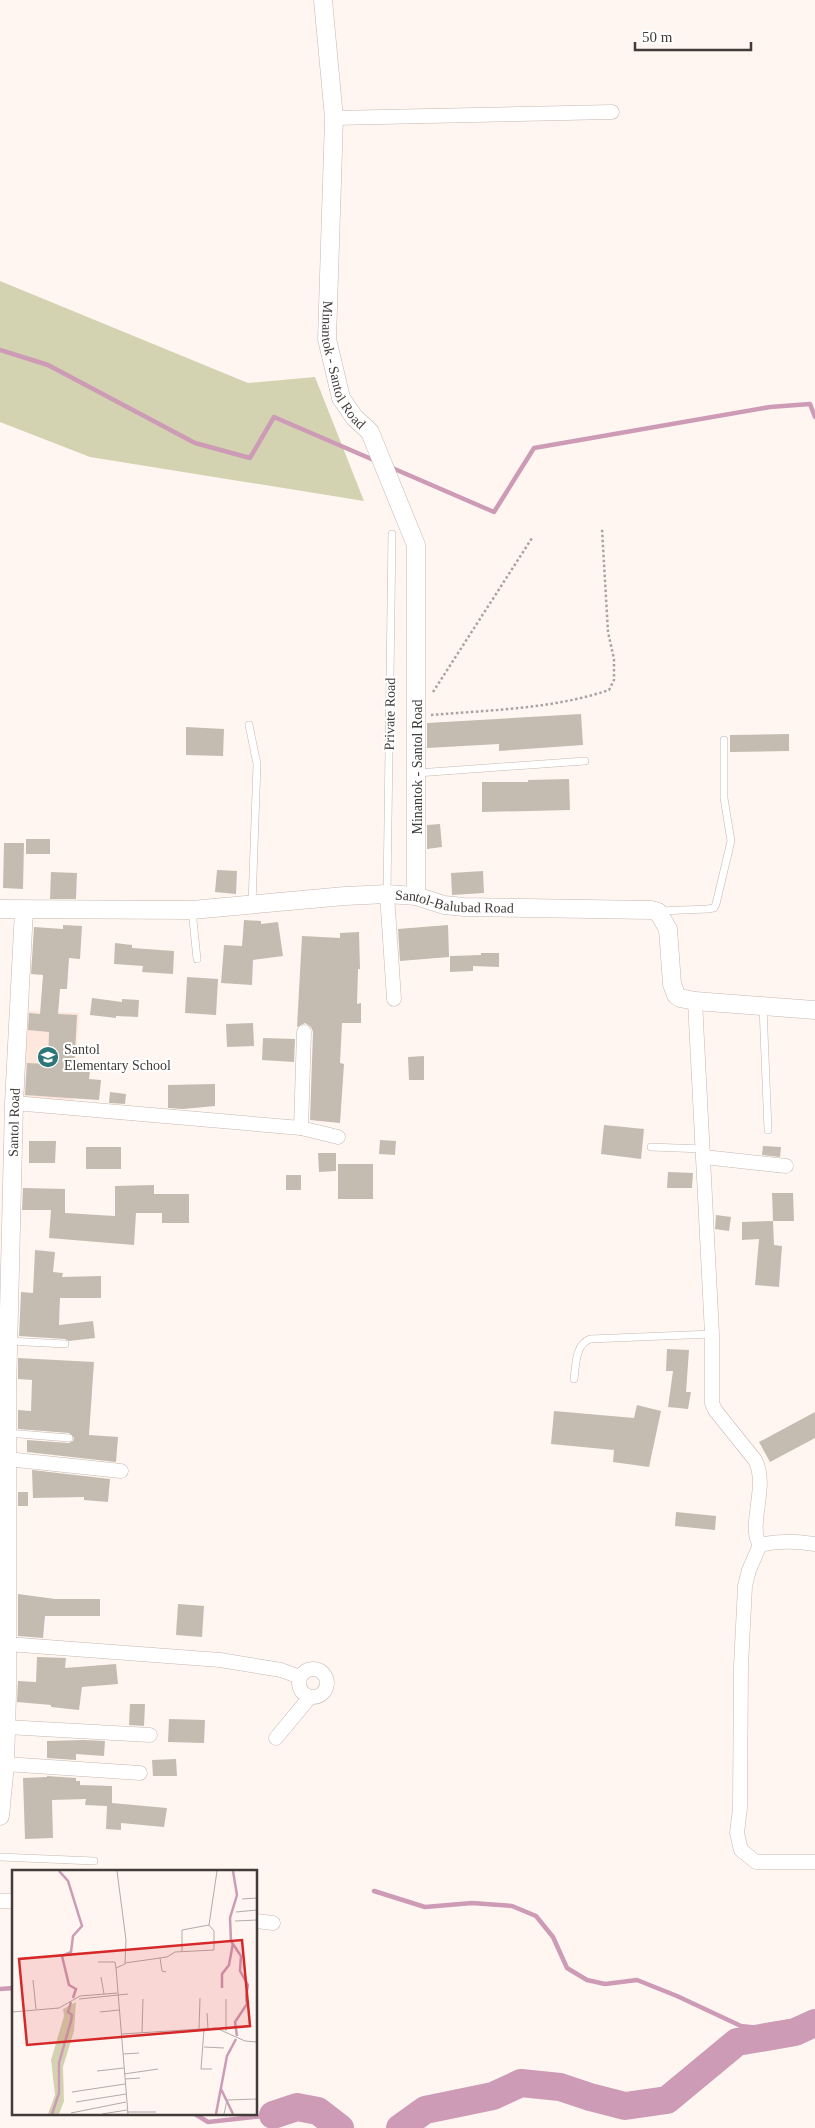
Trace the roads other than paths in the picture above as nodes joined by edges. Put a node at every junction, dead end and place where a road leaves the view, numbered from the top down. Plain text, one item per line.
1 (323, 0) edge
2 (612, 112) dead end
3 (334, 118) junction
4 (392, 534) dead end
5 (249, 725) dead end
6 (724, 740) dead end
7 (585, 760) dead end
8 (417, 773) junction
9 (387, 894) junction
10 (416, 896) junction
11 (252, 905) junction
12 (0, 909) edge
13 (24, 910) junction
14 (192, 910) junction
15 (658, 912) junction
16 (197, 959) dead end
17 (394, 999) dead end
18 (694, 1001) junction
19 (763, 1006) junction
20 (815, 1010) edge
21 (304, 1032) dead end
22 (14, 1103) junction
23 (301, 1128) junction
24 (768, 1130) dead end
25 (338, 1136) dead end
26 (651, 1146) dead end
27 (704, 1153) junction
28 (786, 1166) dead end
29 (6, 1226) edge
30 (712, 1334) junction
31 (8, 1341) junction
32 (65, 1344) dead end
33 (574, 1379) dead end
34 (7, 1433) junction
35 (69, 1438) dead end
36 (6, 1459) junction
37 (121, 1471) dead end
38 (815, 1544) edge
39 (760, 1545) junction
40 (7, 1644) junction
41 (300, 1677) junction
42 (3, 1693) edge
43 (310, 1697) junction
44 (6, 1727) junction
45 (150, 1735) dead end
46 (276, 1738) dead end
47 (5, 1764) junction
48 (140, 1773) dead end
49 (0, 1816) edge
50 (0, 1857) edge
51 (94, 1861) dead end
52 (815, 1862) edge
53 (258, 1921) edge
54 (273, 1923) dead end

1 - 3 street, Minantok - Santol Road
2 - 3 street
3 - 8 street, Minantok - Santol Road
4 - 9 lane, Private Road
5 - 11 lane
6 - 15 lane
7 - 8 lane
8 - 10 street, Minantok - Santol Road
9 - 10 street, Santol-Balubad Road
9 - 11 street, Santol-Balubad Road
9 - 17 street
10 - 15 street, Santol-Balubad Road
11 - 14 street, Santol-Balubad Road
12 - 13 street, Santol-Balubad Road
13 - 14 street, Santol-Balubad Road
13 - 22 street, Santol Road
14 - 16 lane
15 - 18 street
18 - 19 street
18 - 27 street
19 - 20 street
19 - 24 lane
21 - 23 street
22 - 23 street
22 - 29 street, Santol Road
23 - 25 street
26 - 27 lane
27 - 28 street
27 - 30 street
29 - 31 street, Santol Road
30 - 33 lane
30 - 39 street
31 - 32 lane
31 - 34 street, Santol Road
34 - 35 lane
34 - 36 street, Santol Road
36 - 37 street
36 - 40 street, Santol Road
38 - 39 street
39 - 52 street
40 - 41 street
40 - 42 street, Santol Road
41 - 43 street
41 - 43 street
42 - 44 street, Santol Road
43 - 46 street
44 - 45 street
44 - 47 street, Santol Road
47 - 48 street
47 - 49 street, Santol Road
50 - 51 lane
53 - 54 street

